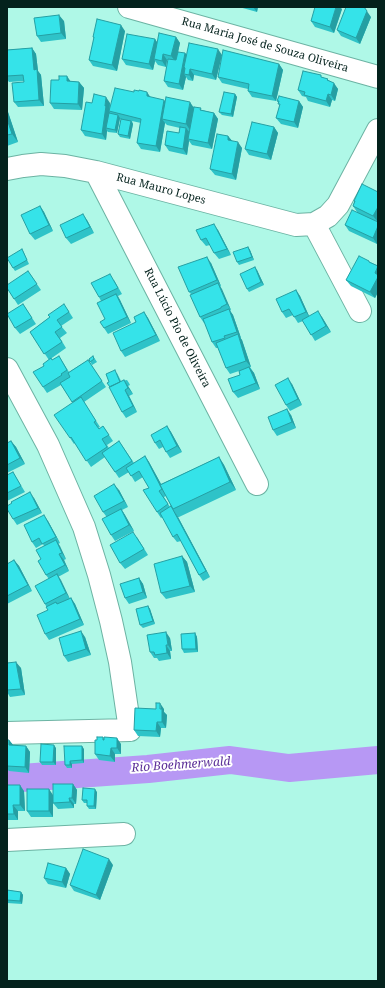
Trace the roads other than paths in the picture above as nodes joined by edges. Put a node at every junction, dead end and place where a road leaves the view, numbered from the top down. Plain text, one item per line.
1 (129, 7) edge
2 (378, 77) edge
3 (378, 130) edge
4 (7, 169) edge
5 (96, 172) junction
6 (314, 224) junction
7 (360, 311) dead end
8 (7, 369) edge
9 (257, 484) dead end
10 (7, 733) edge
11 (124, 834) dead end
12 (7, 840) edge

1 - 2 street, Rua Maria José de Souza Oliveira
3 - 6 street
4 - 5 street, Rua Mauro Lopes
5 - 6 street, Rua Mauro Lopes
5 - 9 street, Rua Lúcio Pio de Oliveira
6 - 7 street
8 - 10 street
11 - 12 street

